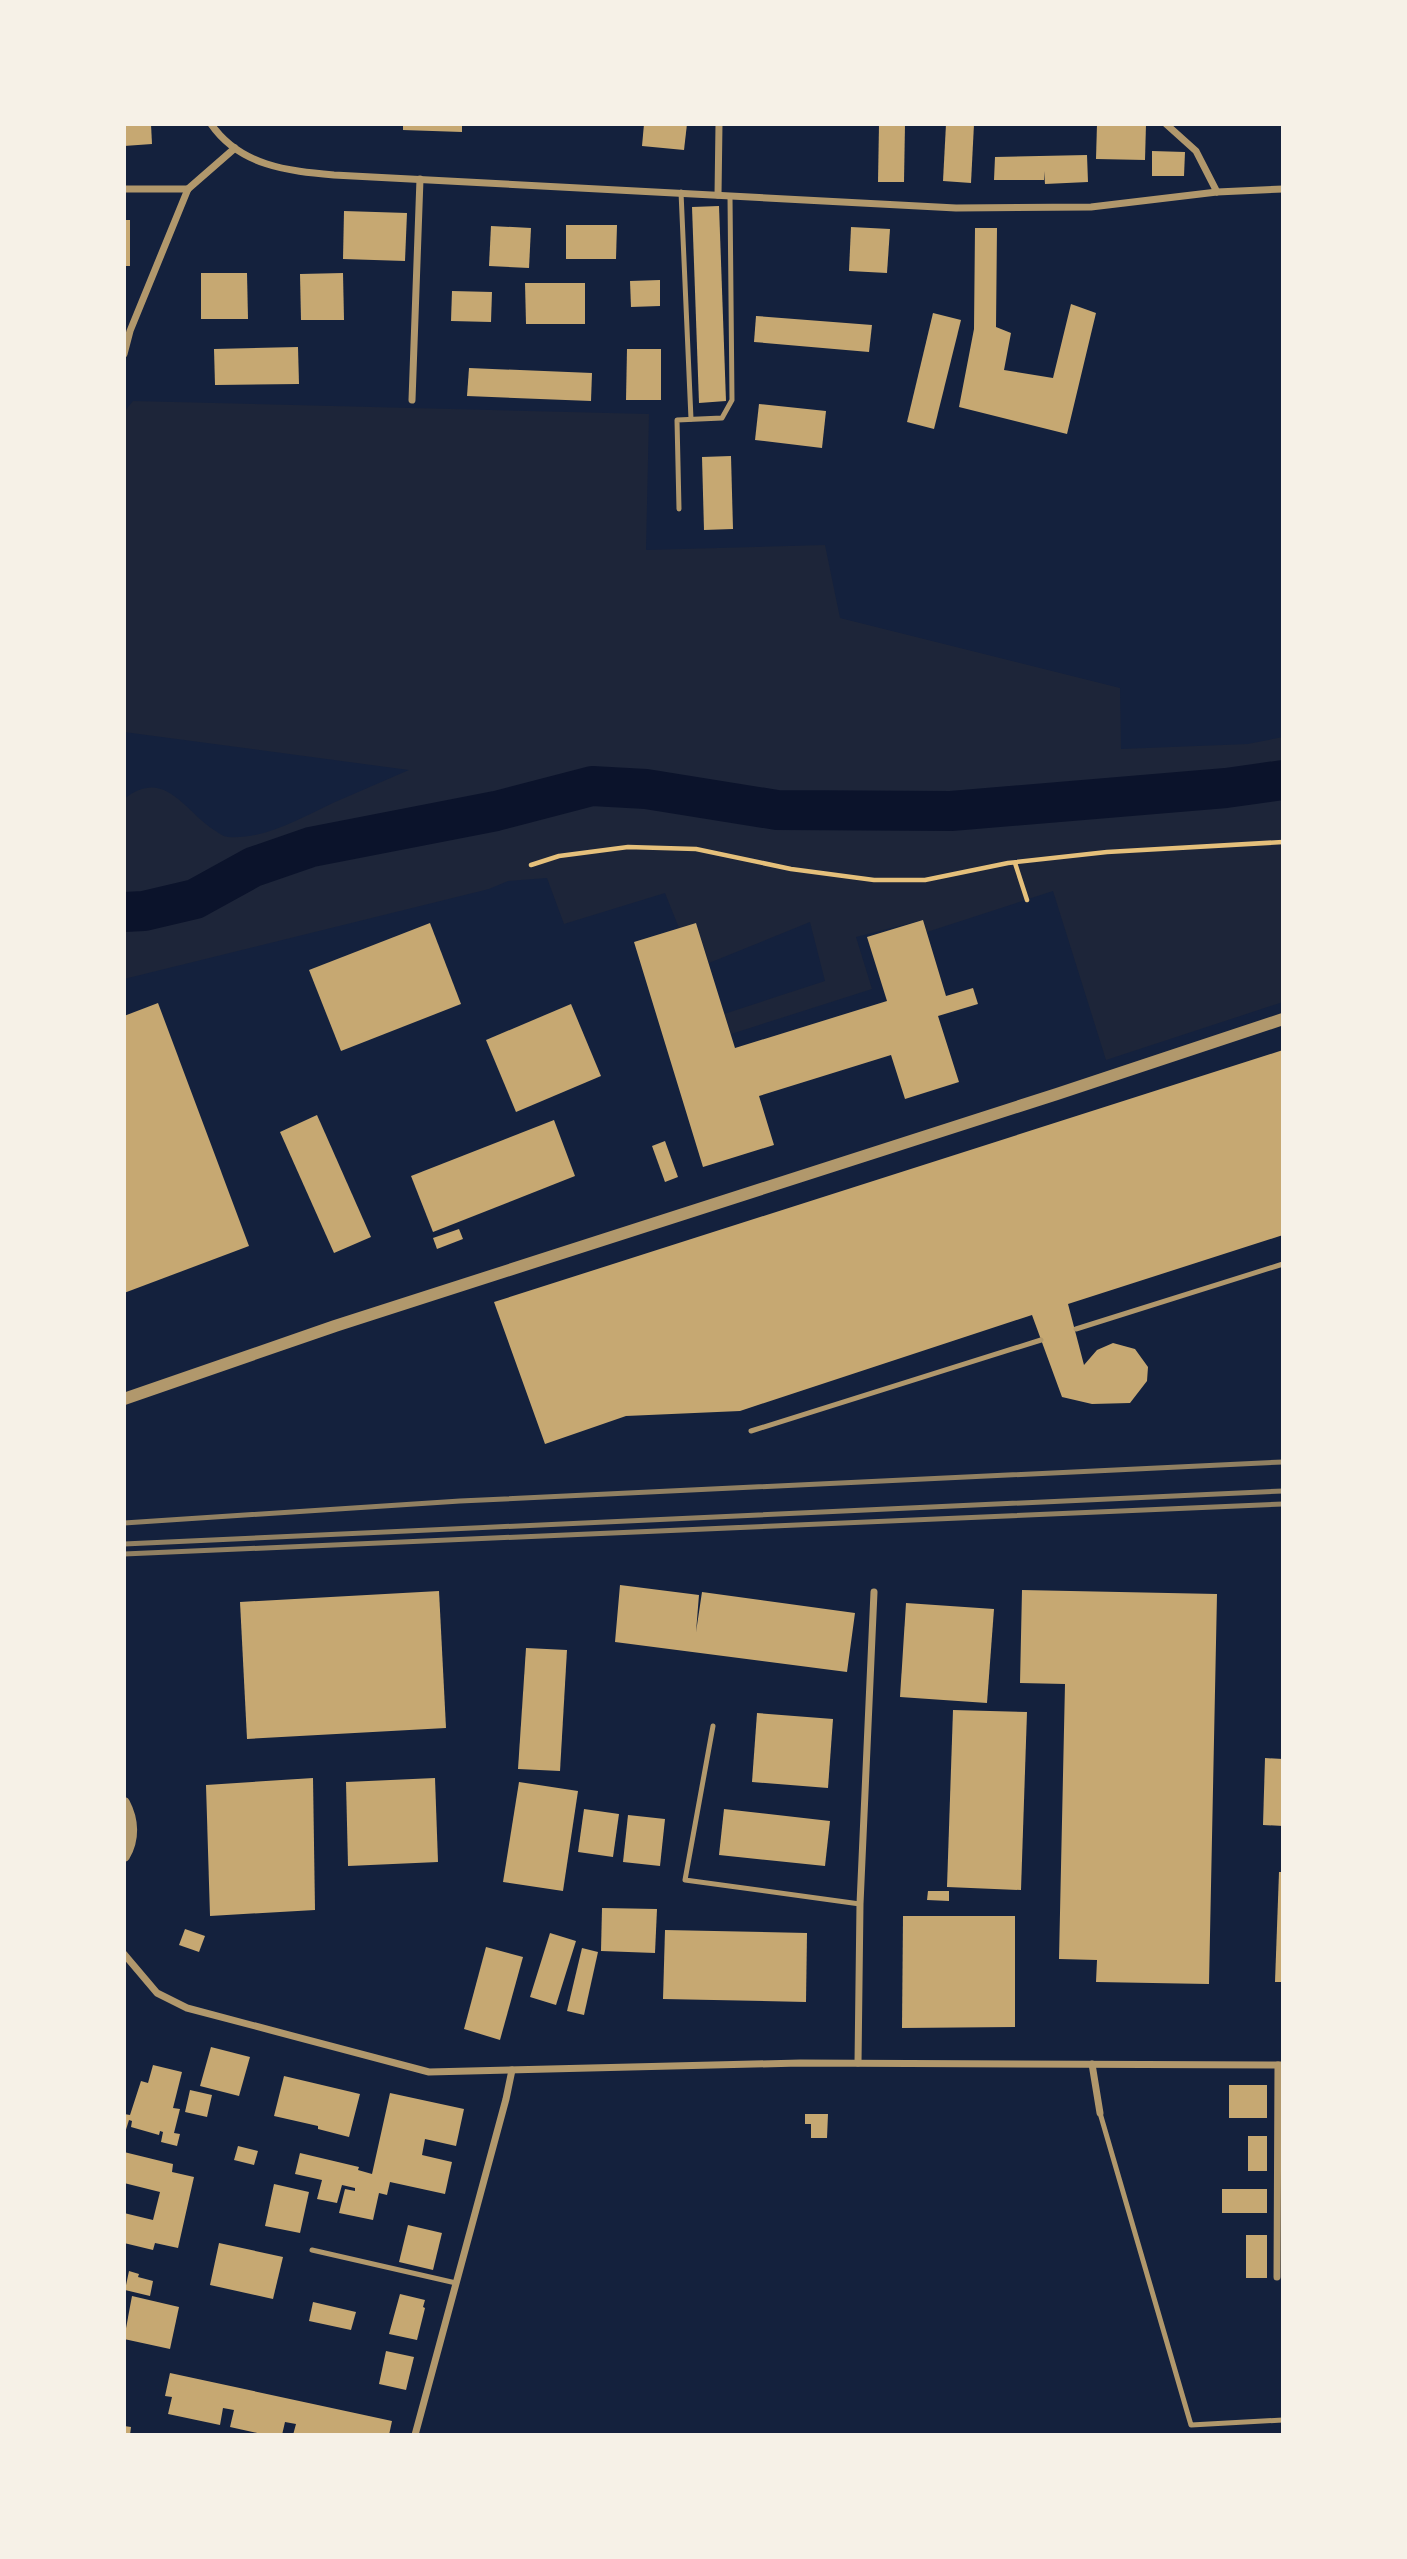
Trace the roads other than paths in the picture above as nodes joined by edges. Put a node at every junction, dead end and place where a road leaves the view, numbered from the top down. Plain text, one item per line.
1 (211, 124) edge
2 (719, 124) edge
3 (1166, 124) edge
4 (236, 148) junction
5 (420, 179) junction
6 (124, 189) edge
7 (1283, 189) edge
8 (188, 190) junction
9 (681, 192) junction
10 (1217, 192) junction
11 (718, 195) junction
12 (730, 196) junction
13 (124, 354) edge
14 (412, 400) dead end
15 (691, 419) junction
16 (679, 509) dead end
17 (1283, 1019) edge
18 (1283, 1264) edge
19 (1076, 1329) dead end
20 (1041, 1340) dead end
21 (124, 1399) edge
22 (751, 1431) dead end
23 (874, 1592) dead end
24 (713, 1726) dead end
25 (124, 1802) edge
26 (124, 1856) edge
27 (860, 1904) junction
28 (124, 1954) edge
29 (858, 2063) junction
30 (1092, 2064) junction
31 (1280, 2065) edge
32 (512, 2070) junction
33 (1100, 2113) joint
34 (312, 2250) dead end
35 (1276, 2277) dead end
36 (456, 2283) junction
37 (1283, 2420) edge
38 (415, 2435) edge

1 - 4 street
2 - 11 street
3 - 10 street
4 - 5 street
4 - 8 street
5 - 9 street
5 - 14 street
6 - 8 street
7 - 10 street
8 - 13 street
9 - 11 street
9 - 15 lane
10 - 12 street
11 - 12 street
12 - 15 lane
15 - 16 lane
17 - 21 street
18 - 19 lane
20 - 22 lane
23 - 27 street
24 - 27 lane
25 - 26 street
27 - 29 street
28 - 32 street
29 - 30 street
29 - 32 street
30 - 31 street
30 - 33 street
31 - 35 street
32 - 36 street
33 - 37 lane
34 - 36 lane
36 - 38 street

